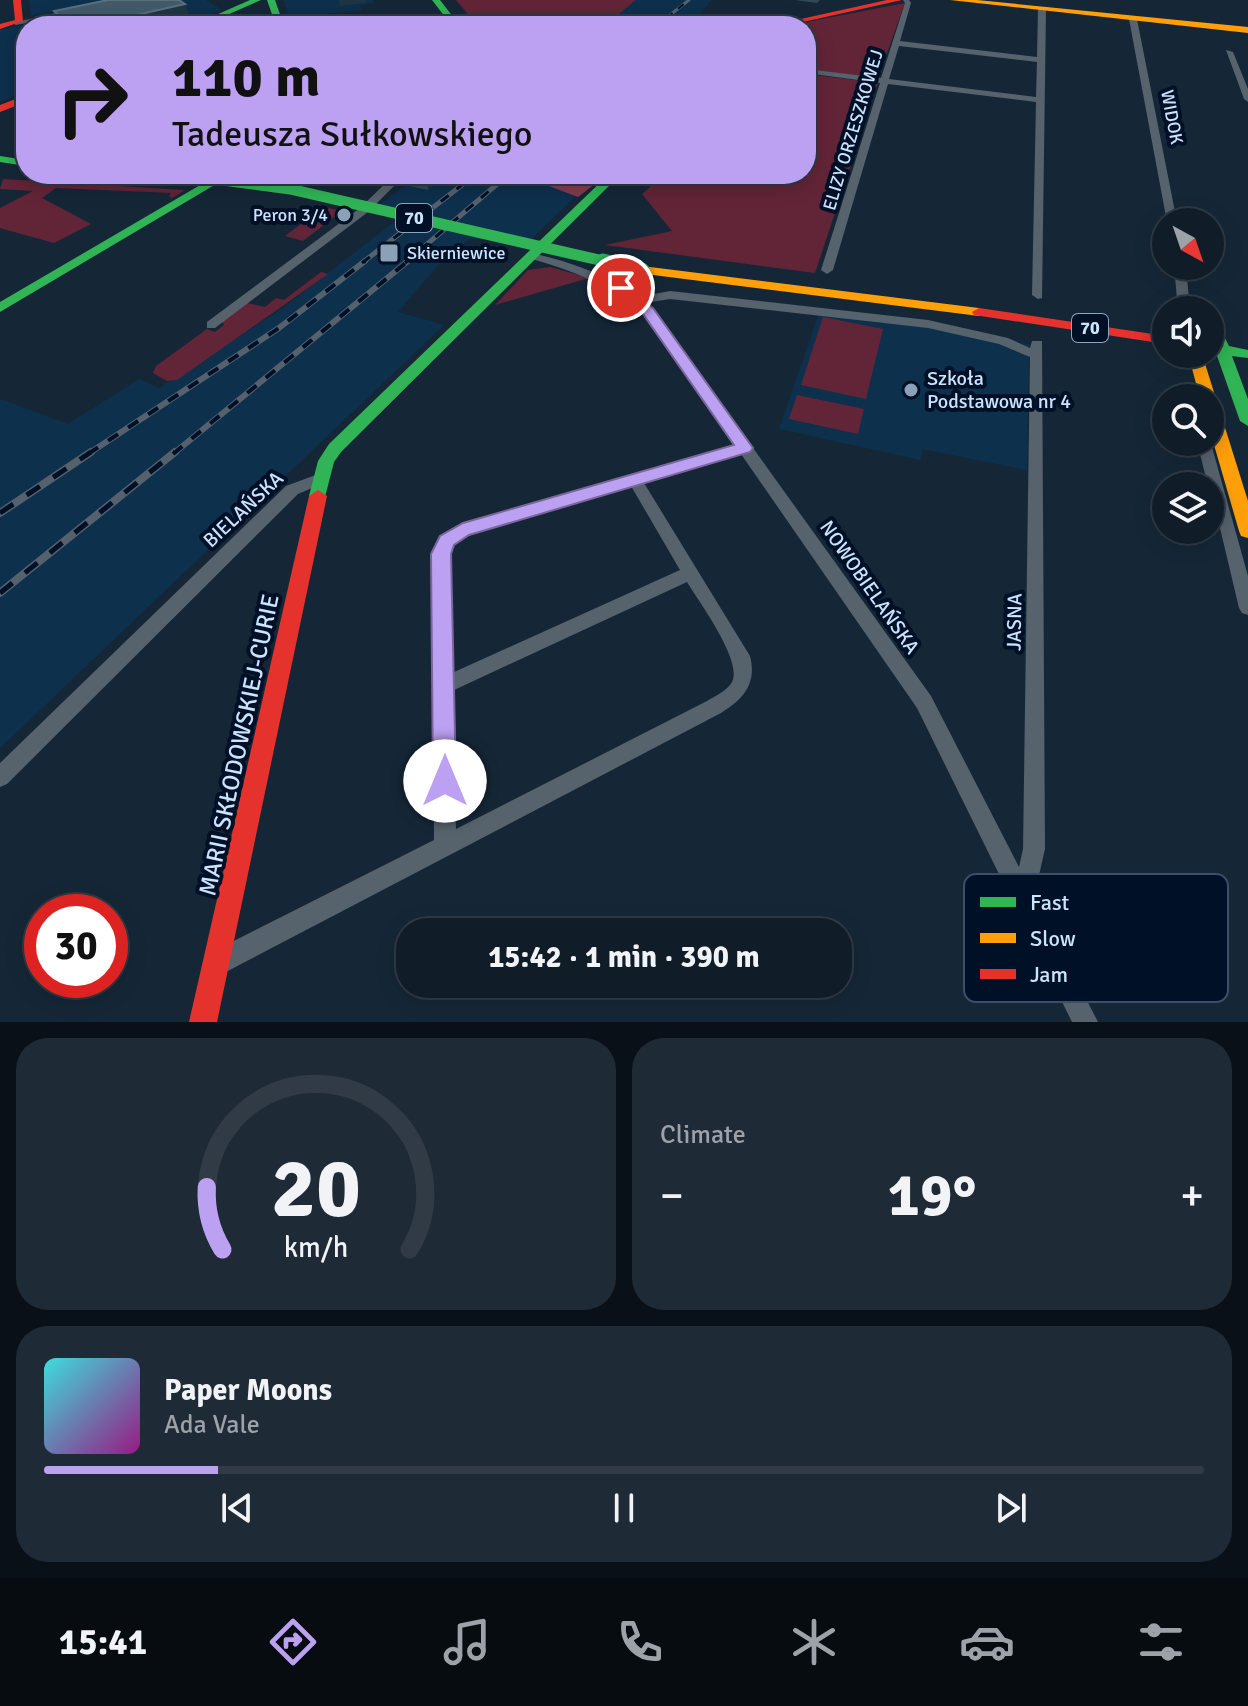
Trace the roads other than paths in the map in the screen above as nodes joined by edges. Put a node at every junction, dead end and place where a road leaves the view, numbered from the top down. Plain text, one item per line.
1 (257, 0) edge
2 (436, 0) edge
3 (898, 0) edge
4 (906, 0) edge
5 (954, 0) edge
6 (83, 9) edge
7 (235, 9) junction
8 (1042, 9) junction
9 (275, 12) edge
10 (50, 16) edge
11 (219, 16) edge
12 (448, 16) edge
13 (816, 17) edge
14 (1133, 19) junction
15 (1248, 30) edge
16 (897, 43) junction
17 (1229, 52) dead end
18 (1042, 60) junction
19 (816, 72) edge
20 (883, 81) junction
21 (1248, 99) edge
22 (1042, 100) junction
23 (210, 184) edge
24 (252, 184) edge
25 (300, 184) edge
26 (391, 184) edge
27 (605, 184) edge
28 (1169, 208) edge
29 (532, 256) junction
30 (645, 266) junction
31 (827, 270) dead end
32 (1183, 280) edge
33 (1184, 286) junction
34 (1038, 295) dead end
35 (1184, 296) edge
36 (1190, 296) edge
37 (638, 301) junction
38 (0, 308) edge
39 (211, 325) dead end
40 (1152, 328) edge
41 (1152, 338) edge
42 (1224, 340) edge
43 (1248, 341) edge
44 (1224, 343) edge
45 (1248, 354) edge
46 (1224, 361) edge
47 (1248, 421) edge
48 (744, 448) junction
49 (1224, 452) edge
50 (1208, 456) edge
51 (321, 478) junction
52 (635, 480) junction
53 (1248, 531) edge
54 (690, 573) junction
55 (1248, 608) edge
56 (444, 686) junction
57 (0, 777) edge
58 (445, 845) junction
59 (1009, 874) edge
60 (1028, 874) edge
61 (216, 964) junction
62 (1075, 1002) edge
63 (203, 1022) edge
64 (1085, 1022) edge

1 - 7 main road
2 - 12 main road
3 - 13 main road
4 - 16 street, ELIZY ORZESZKOWEJ
5 - 8 main road
6 - 10 street
7 - 9 main road
7 - 11 main road
8 - 14 main road
8 - 18 street
14 - 15 main road
14 - 28 street, WIDOK
16 - 18 street
16 - 20 street, ELIZY ORZESZKOWEJ
17 - 21 street
18 - 22 street
19 - 20 street
20 - 22 street
20 - 31 street, ELIZY ORZESZKOWEJ
22 - 34 street
23 - 38 main road
24 - 30 main road, 70, bridge
25 - 30 main road, 70
26 - 39 street
27 - 29 main road
29 - 37 street, NOWOBIELAŃSKA
29 - 51 main road
30 - 40 main road, 70
30 - 41 main road, 70
32 - 33 street
33 - 35 street
33 - 36 street
37 - 48 street, NOWOBIELAŃSKA
37 - 60 street, JASNA
42 - 43 main road
44 - 45 main road
46 - 47 main road
48 - 52 street
48 - 59 street, NOWOBIELAŃSKA
49 - 53 main road
50 - 55 street
51 - 57 street, BIELAŃSKA
51 - 61 main road, MARII SKŁODOWSKIEJ-CURIE
52 - 54 street
52 - 56 street
54 - 56 street
54 - 58 street
56 - 58 street
58 - 61 street
61 - 63 main road, MARII SKŁODOWSKIEJ-CURIE
62 - 64 street, NOWOBIELAŃSKA

